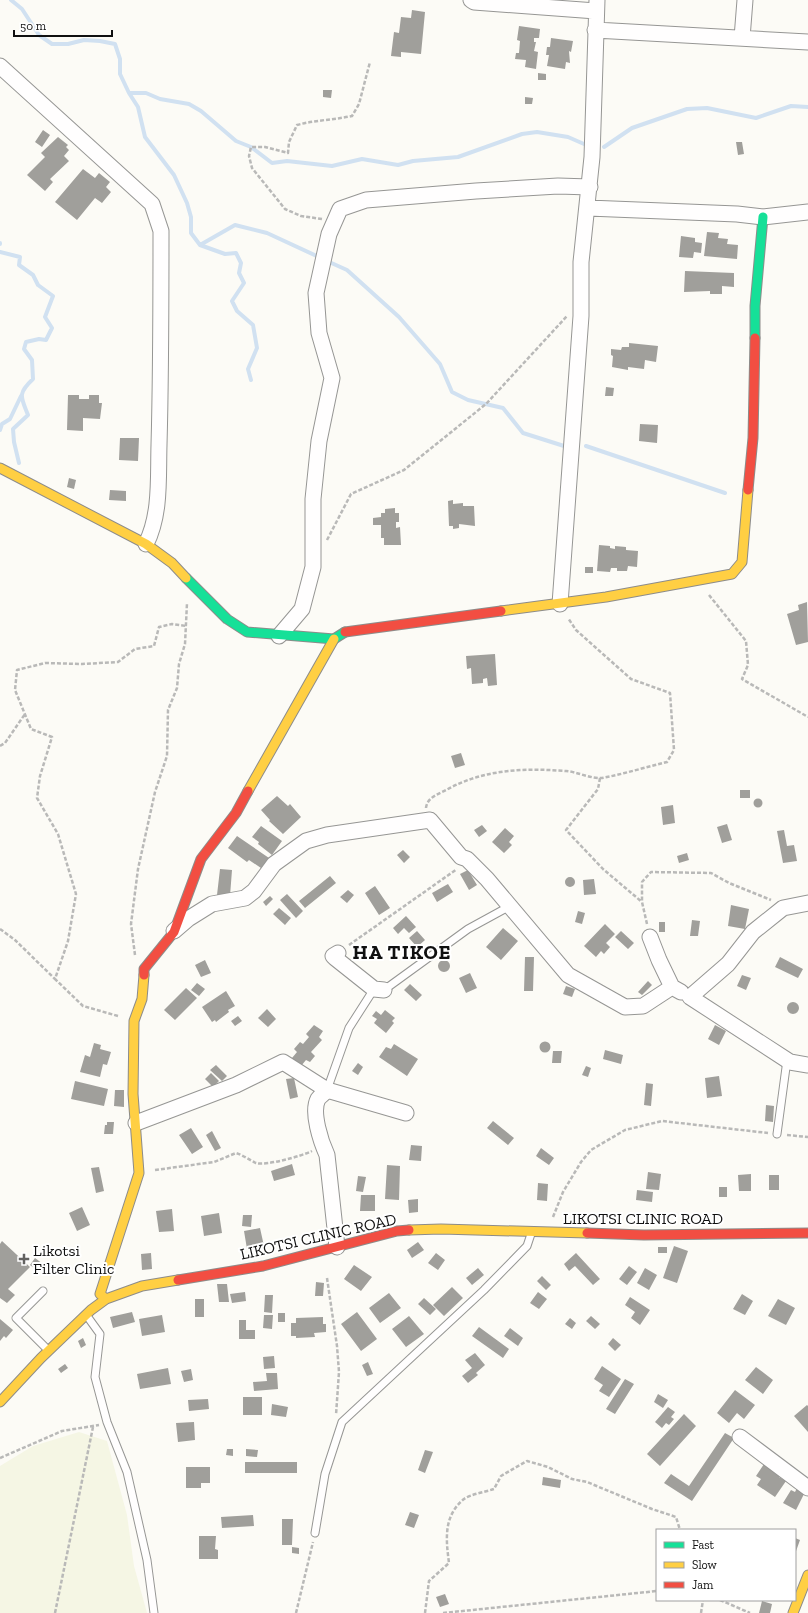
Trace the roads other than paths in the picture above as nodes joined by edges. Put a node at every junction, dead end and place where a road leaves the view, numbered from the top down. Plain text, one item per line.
1 (471, 0) edge
2 (745, 0) edge
3 (596, 5) edge
4 (595, 30) junction
5 (742, 38) junction
6 (808, 42) edge
7 (0, 66) edge
8 (590, 187) junction
9 (588, 208) junction
10 (808, 212) edge
11 (763, 217) junction
12 (0, 468) edge
13 (146, 544) junction
14 (560, 604) junction
15 (279, 636) junction
16 (334, 639) junction
17 (808, 903) edge
18 (510, 906) junction
19 (174, 932) junction
20 (650, 937) road end
21 (338, 953) road end
22 (672, 987) junction
23 (379, 990) junction
24 (690, 997) junction
25 (787, 1060) junction
26 (808, 1065) edge
27 (327, 1090) junction
28 (406, 1113) dead end
29 (136, 1123) junction
30 (777, 1134) road end
31 (532, 1232) junction
32 (808, 1233) edge
33 (338, 1247) junction
34 (43, 1291) dead end
35 (106, 1299) junction
36 (86, 1315) junction
37 (48, 1351) junction
38 (2, 1396) edge
39 (740, 1437) dead end
40 (808, 1488) edge
41 (315, 1533) road end
42 (808, 1576) edge
43 (154, 1613) edge
44 (794, 1613) edge

1 - 3 street
2 - 5 street
3 - 4 street
4 - 5 street
4 - 8 street
5 - 6 street
7 - 13 street
8 - 9 street
8 - 15 street
9 - 11 street
9 - 14 street
10 - 11 street
11 - 14 street
12 - 13 street
13 - 15 street
14 - 16 street
15 - 16 street
16 - 19 street
17 - 24 street
18 - 19 street
18 - 22 street
18 - 23 lane
19 - 29 street
20 - 22 street
21 - 23 street
22 - 24 street
23 - 27 lane
24 - 25 street
25 - 26 street
25 - 30 lane
27 - 28 street
27 - 29 street
27 - 33 street
29 - 35 street
31 - 32 street, LIKOTSI CLINIC ROAD
31 - 33 street, LIKOTSI CLINIC ROAD
31 - 41 lane
33 - 35 street, LIKOTSI CLINIC ROAD
34 - 37 lane
35 - 36 street, LIKOTSI CLINIC ROAD
36 - 37 street, LIKOTSI CLINIC ROAD
36 - 43 lane
37 - 38 street, LIKOTSI CLINIC ROAD
39 - 40 street
42 - 44 street

